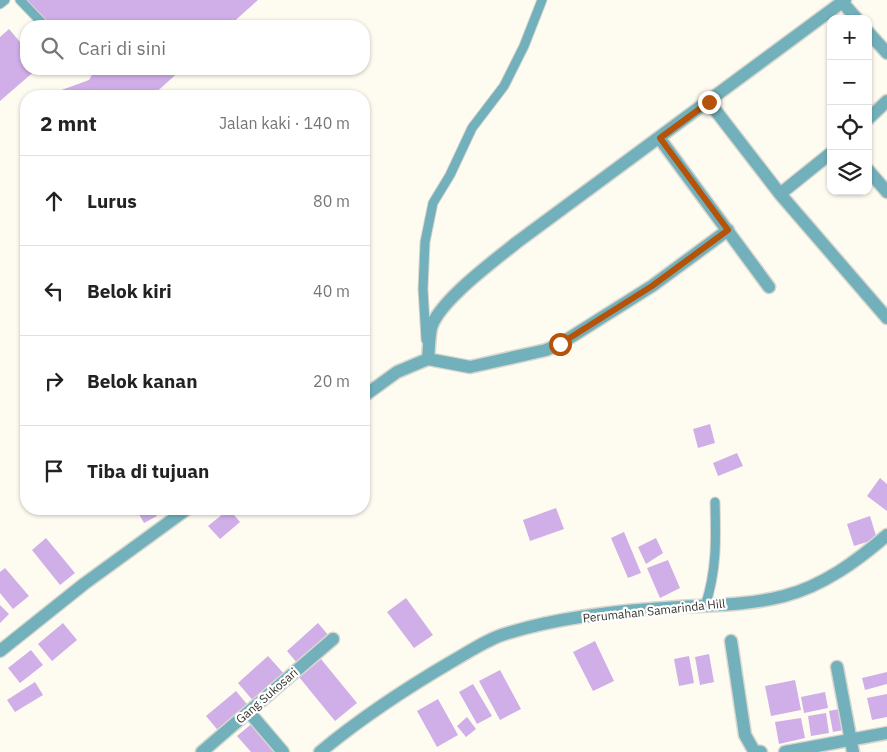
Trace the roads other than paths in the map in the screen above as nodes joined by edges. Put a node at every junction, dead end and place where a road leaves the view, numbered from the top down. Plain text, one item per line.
1 (4, 0) edge
2 (20, 0) edge
3 (542, 0) edge
4 (843, 1) edge
5 (0, 4) edge
6 (854, 15) edge
7 (39, 20) edge
8 (872, 36) edge
9 (887, 53) edge
10 (887, 101) edge
11 (709, 102) junction
12 (872, 115) edge
13 (660, 138) junction
14 (827, 155) edge
15 (872, 175) edge
16 (887, 192) edge
17 (780, 194) junction
18 (728, 230) junction
19 (769, 287) dead end
20 (887, 318) edge
21 (428, 359) junction
22 (370, 392) edge
23 (715, 502) dead end
24 (179, 515) edge
25 (887, 535) edge
26 (705, 606) junction
27 (333, 639) dead end
28 (731, 641) dead end
29 (0, 651) edge
30 (838, 667) dead end
31 (249, 712) junction
32 (887, 733) edge
33 (852, 746) edge
34 (202, 752) edge
35 (283, 752) edge
36 (320, 752) edge
37 (761, 752) edge
38 (785, 752) edge

1 - 5 lane
2 - 7 lane
3 - 21 lane
4 - 6 street
4 - 11 street
8 - 9 street
10 - 12 street
11 - 13 street
11 - 17 street
13 - 18 street
13 - 21 street
14 - 17 street
15 - 16 street
17 - 20 street
18 - 19 street
18 - 21 street
21 - 22 street
23 - 26 lane
24 - 29 street
25 - 26 street, Perumahan Samarinda Hill
26 - 36 street, Perumahan Samarinda Hill
27 - 31 street, Gang Sukosari
28 - 37 street
30 - 33 street
31 - 34 street, Gang Sukosari
31 - 35 street
32 - 33 street
33 - 38 street

